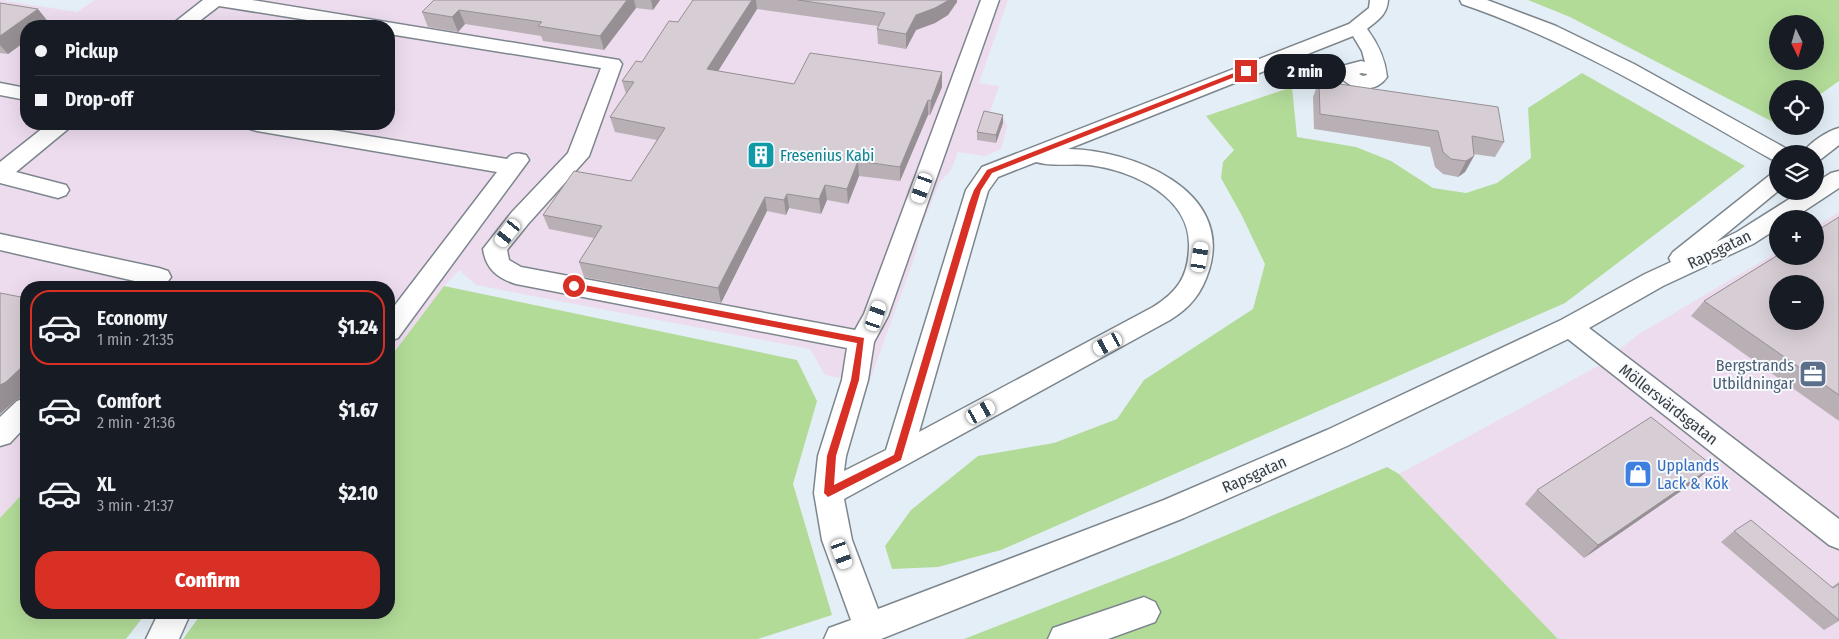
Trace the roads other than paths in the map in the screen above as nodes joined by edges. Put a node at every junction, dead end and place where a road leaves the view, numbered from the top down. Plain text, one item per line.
1 (216, 0) edge
2 (990, 0) edge
3 (1379, 0) edge
4 (1469, 0) edge
5 (190, 20) edge
6 (341, 20) edge
7 (1356, 28) junction
8 (395, 29) edge
9 (1376, 70) dead end
10 (0, 90) edge
11 (20, 93) edge
12 (54, 130) edge
13 (297, 130) edge
14 (1839, 135) edge
15 (1824, 146) edge
16 (1769, 149) edge
17 (1026, 158) junction
18 (0, 175) edge
19 (1829, 178) edge
20 (1769, 187) edge
21 (58, 190) dead end
22 (0, 242) edge
23 (1654, 280) junction
24 (154, 281) edge
25 (395, 324) edge
26 (1570, 326) junction
27 (861, 341) junction
28 (20, 415) edge
29 (0, 435) edge
30 (898, 457) junction
31 (828, 493) junction
32 (1839, 536) edge
33 (1144, 612) dead end
34 (172, 619) edge
35 (870, 629) junction
36 (162, 639) edge
37 (840, 639) edge
38 (1064, 639) edge

1 - 5 street
1 - 6 street
2 - 27 street
3 - 7 street
4 - 16 street
7 - 9 street
7 - 17 street
8 - 27 street
10 - 11 street
12 - 18 street
13 - 25 street
14 - 15 street
17 - 30 street
17 - 30 street
18 - 21 street
19 - 23 street, Rapsgatan
20 - 23 street, Rapsgatan
22 - 24 street
23 - 26 street, Rapsgatan
26 - 32 street, Möllersvärdsgatan
26 - 35 street, Rapsgatan
27 - 31 street
28 - 29 street
30 - 31 street
31 - 35 street
33 - 38 street
34 - 36 street
35 - 37 street, Rapsgatan

